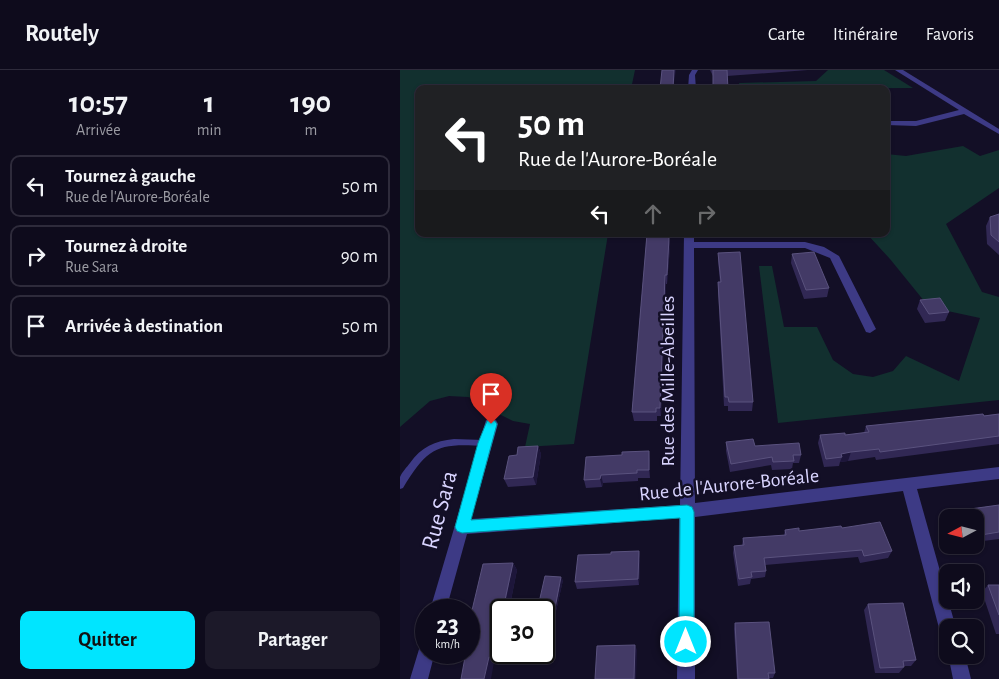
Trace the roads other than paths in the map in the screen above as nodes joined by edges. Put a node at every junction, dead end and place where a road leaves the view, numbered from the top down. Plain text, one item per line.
1 (695, 70) edge
2 (898, 70) edge
3 (692, 85) edge
4 (965, 111) junction
5 (890, 124) edge
6 (999, 132) edge
7 (689, 239) edge
8 (870, 329) dead end
9 (491, 424) dead end
10 (484, 443) junction
11 (999, 473) edge
12 (400, 485) edge
13 (909, 485) junction
14 (687, 512) junction
15 (462, 527) junction
16 (441, 599) edge
17 (946, 619) edge
18 (423, 664) edge
19 (958, 664) edge
20 (419, 679) edge
21 (686, 679) edge
22 (962, 679) edge

1 - 3 street
2 - 4 street
4 - 5 street
4 - 6 street
7 - 8 street
7 - 14 street, Rue des Mille-Abeilles
9 - 10 street, Rue Sara
10 - 12 lane
10 - 15 street, Rue Sara
11 - 13 street, Rue de l'Aurore-Boréale
13 - 14 street, Rue de l'Aurore-Boréale
13 - 17 street
14 - 15 street, Rue de l'Aurore-Boréale
14 - 21 street, Rue des Mille-Abeilles
15 - 16 street, Rue Sara
18 - 20 street
19 - 22 street

